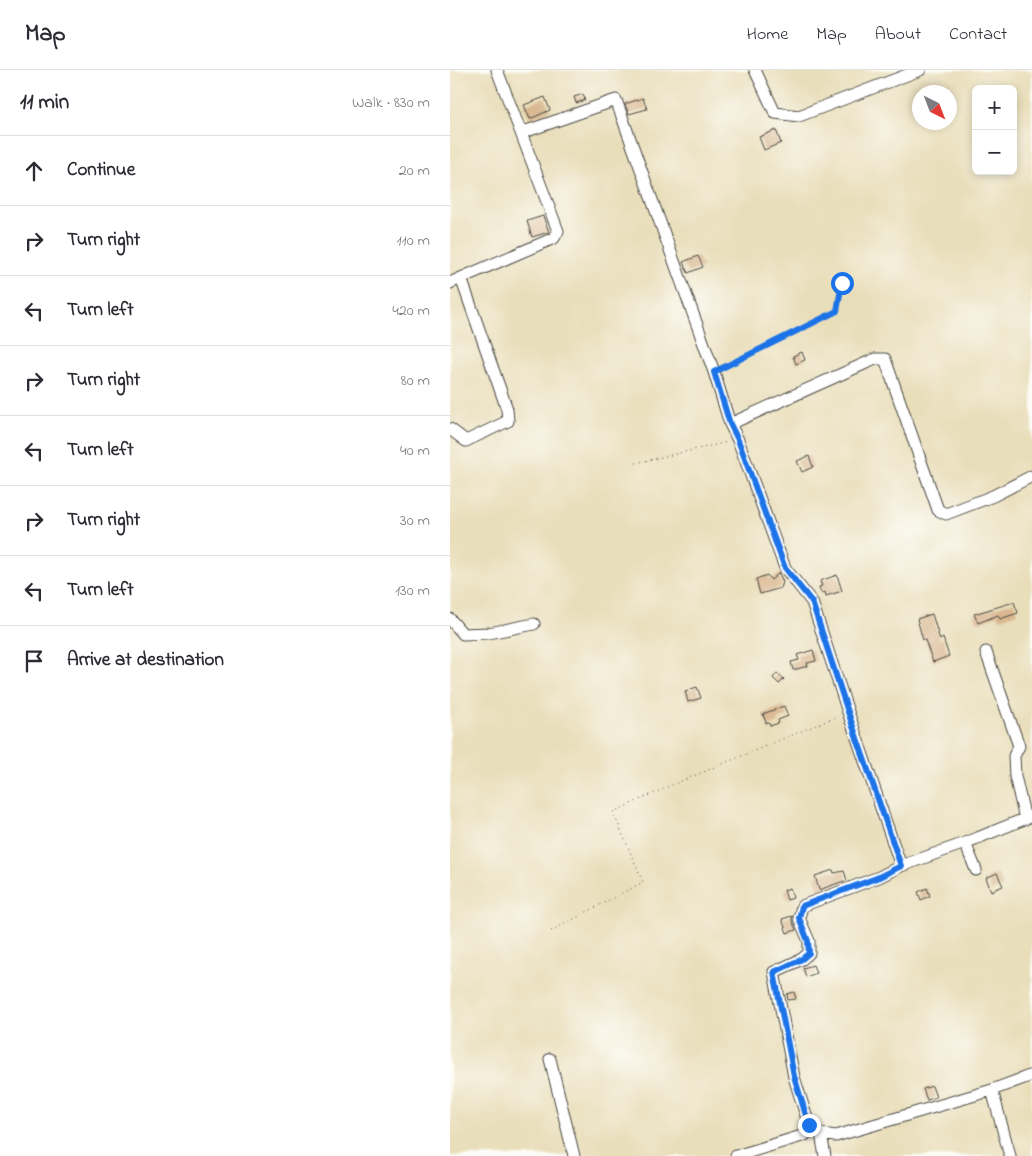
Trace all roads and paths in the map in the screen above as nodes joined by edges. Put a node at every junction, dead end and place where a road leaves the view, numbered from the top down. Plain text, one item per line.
1 (497, 70) edge
2 (755, 70) edge
3 (920, 70) edge
4 (522, 133) junction
5 (461, 278) junction
6 (450, 283) edge
7 (842, 283) dead end
8 (714, 372) junction
9 (730, 424) junction
10 (450, 429) edge
11 (738, 440) junction
12 (636, 463) dead end
13 (1032, 476) edge
14 (450, 619) edge
15 (534, 624) dead end
16 (986, 652) dead end
17 (848, 712) junction
18 (1029, 818) edge
19 (965, 842) junction
20 (901, 866) junction
21 (976, 870) dead end
22 (550, 932) dead end
23 (550, 1059) dead end
24 (1032, 1075) edge
25 (992, 1090) junction
26 (809, 1125) junction
27 (820, 1134) junction
28 (574, 1156) edge
29 (736, 1156) edge
30 (826, 1156) edge
31 (1010, 1156) edge

1 - 4 street
2 - 3 street
4 - 5 street
4 - 8 street
5 - 6 street
5 - 10 street
7 - 8 path
8 - 9 street
9 - 11 street
9 - 13 street
11 - 12 path
11 - 17 street
14 - 15 street
16 - 18 street
17 - 20 street
17 - 22 path
18 - 19 street
19 - 20 street
19 - 21 street
20 - 26 street
23 - 28 street
24 - 25 street
25 - 27 street
25 - 31 street
26 - 27 street
26 - 29 street
27 - 30 street

